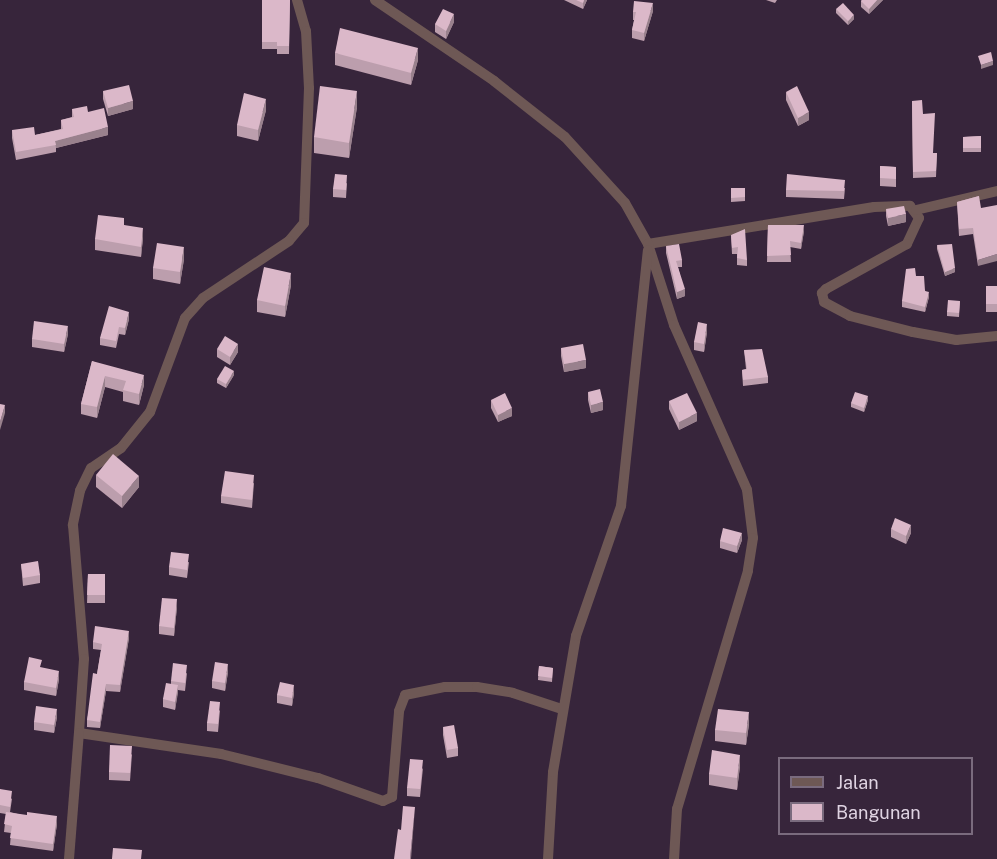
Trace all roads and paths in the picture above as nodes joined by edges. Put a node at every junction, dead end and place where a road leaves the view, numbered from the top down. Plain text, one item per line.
1 (297, 0) edge
2 (375, 0) edge
3 (997, 191) edge
4 (916, 210) junction
5 (648, 244) junction
6 (997, 336) edge
7 (562, 709) junction
8 (79, 734) junction
9 (69, 859) edge
10 (548, 859) edge
11 (674, 859) edge

1 - 8 street
2 - 5 street
3 - 4 street
4 - 5 street
4 - 6 street
5 - 7 street
5 - 11 street
7 - 8 street
7 - 10 street
8 - 9 street

